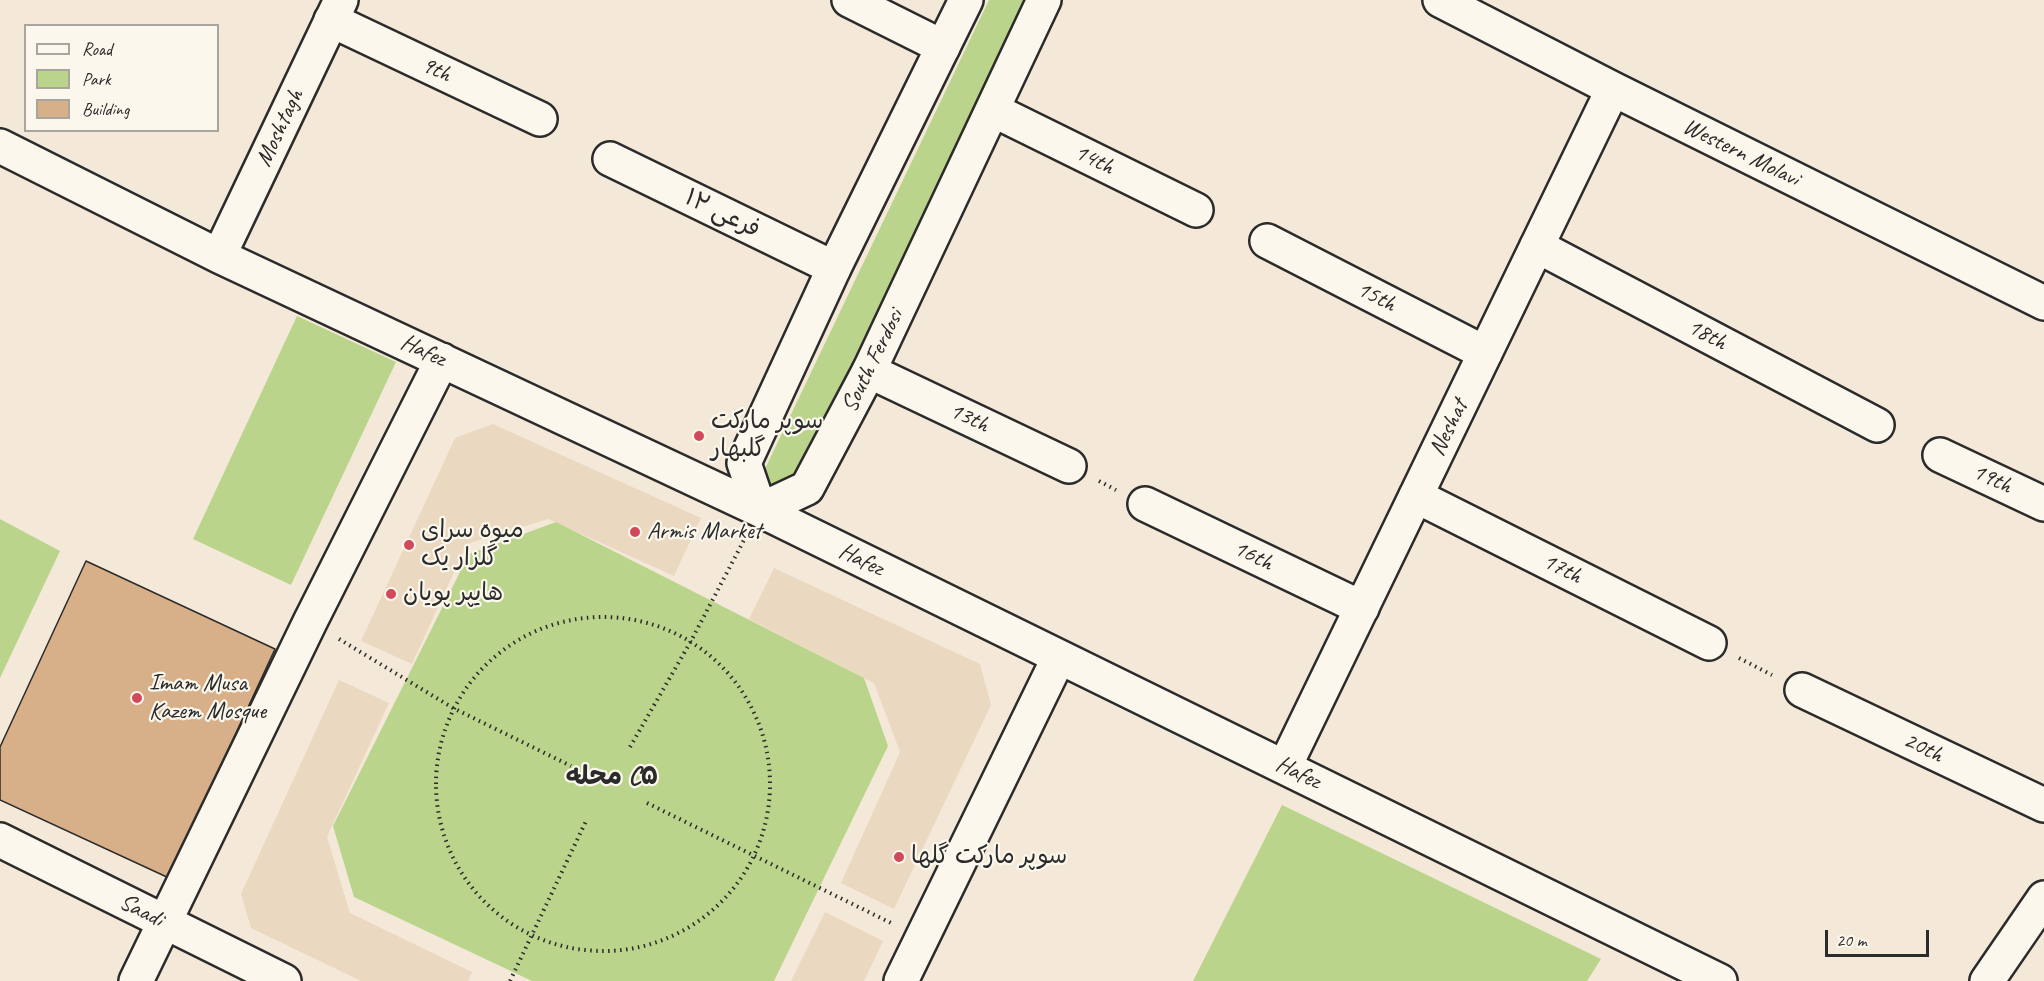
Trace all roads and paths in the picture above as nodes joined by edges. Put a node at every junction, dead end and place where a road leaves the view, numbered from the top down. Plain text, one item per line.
1 (849, 0) edge
2 (966, 0) edge
3 (1044, 0) edge
4 (1440, 0) edge
5 (336, 10) edge
6 (943, 47) junction
7 (1614, 89) junction
8 (993, 110) junction
9 (540, 119) dead end
10 (0, 146) edge
11 (610, 159) dead end
12 (1196, 210) dead end
13 (1267, 241) dead end
14 (1537, 246) junction
15 (219, 256) junction
16 (834, 268) junction
17 (2044, 303) edge
18 (1485, 354) junction
19 (442, 360) junction
20 (869, 371) junction
21 (1877, 425) dead end
22 (1940, 455) dead end
23 (1069, 466) joint
24 (1416, 496) junction
25 (1145, 504) joint
26 (2044, 504) edge
27 (760, 510) junction
28 (1362, 608) junction
29 (310, 622) junction
30 (691, 641) junction
31 (1708, 643) joint
32 (1059, 657) junction
33 (1802, 690) joint
34 (453, 708) junction
35 (630, 747) dead end
36 (571, 766) dead end
37 (1285, 766) junction
38 (647, 802) dead end
39 (2044, 806) edge
40 (587, 819) dead end
41 (0, 840) edge
42 (755, 856) junction
43 (2044, 898) edge
44 (164, 923) junction
45 (530, 935) junction
46 (921, 938) junction
47 (136, 981) edge
48 (284, 981) edge
49 (510, 981) edge
50 (900, 981) edge
51 (1720, 981) edge
52 (1987, 981) edge

1 - 6 street
2 - 6 street
3 - 8 street, South Ferdosi
4 - 7 street, Western Molavi
5 - 9 street, 9th
5 - 15 street, Moshtagh
6 - 16 street
7 - 14 street, Neshat
7 - 17 street, Western Molavi
8 - 12 street, 14th
8 - 20 street, South Ferdosi
10 - 15 street, Hafez
11 - 16 street, فرعی ۱۲
13 - 18 street, 15th
14 - 18 street, Neshat
14 - 21 street, 18th
15 - 19 street, Hafez
16 - 27 street
18 - 24 street, Neshat
19 - 27 street, Hafez
19 - 29 street
20 - 23 street, 13th
20 - 27 street, South Ferdosi
22 - 26 street, 19th
23 - 25 path
24 - 28 street, Neshat
24 - 31 street, 17th
25 - 28 street, 16th
27 - 30 path
27 - 32 street, Hafez
28 - 37 street, Neshat
29 - 34 path
29 - 44 street
30 - 34 path
30 - 35 path
30 - 42 path
31 - 33 path
32 - 37 street, Hafez
32 - 46 street
33 - 39 street, 20th
34 - 36 path
34 - 45 path
37 - 51 street, Hafez
38 - 42 path
40 - 45 path
41 - 44 street, Saadi
42 - 45 path
42 - 46 path
43 - 52 street
44 - 47 street
44 - 48 street, Saadi
45 - 49 path
46 - 50 street

